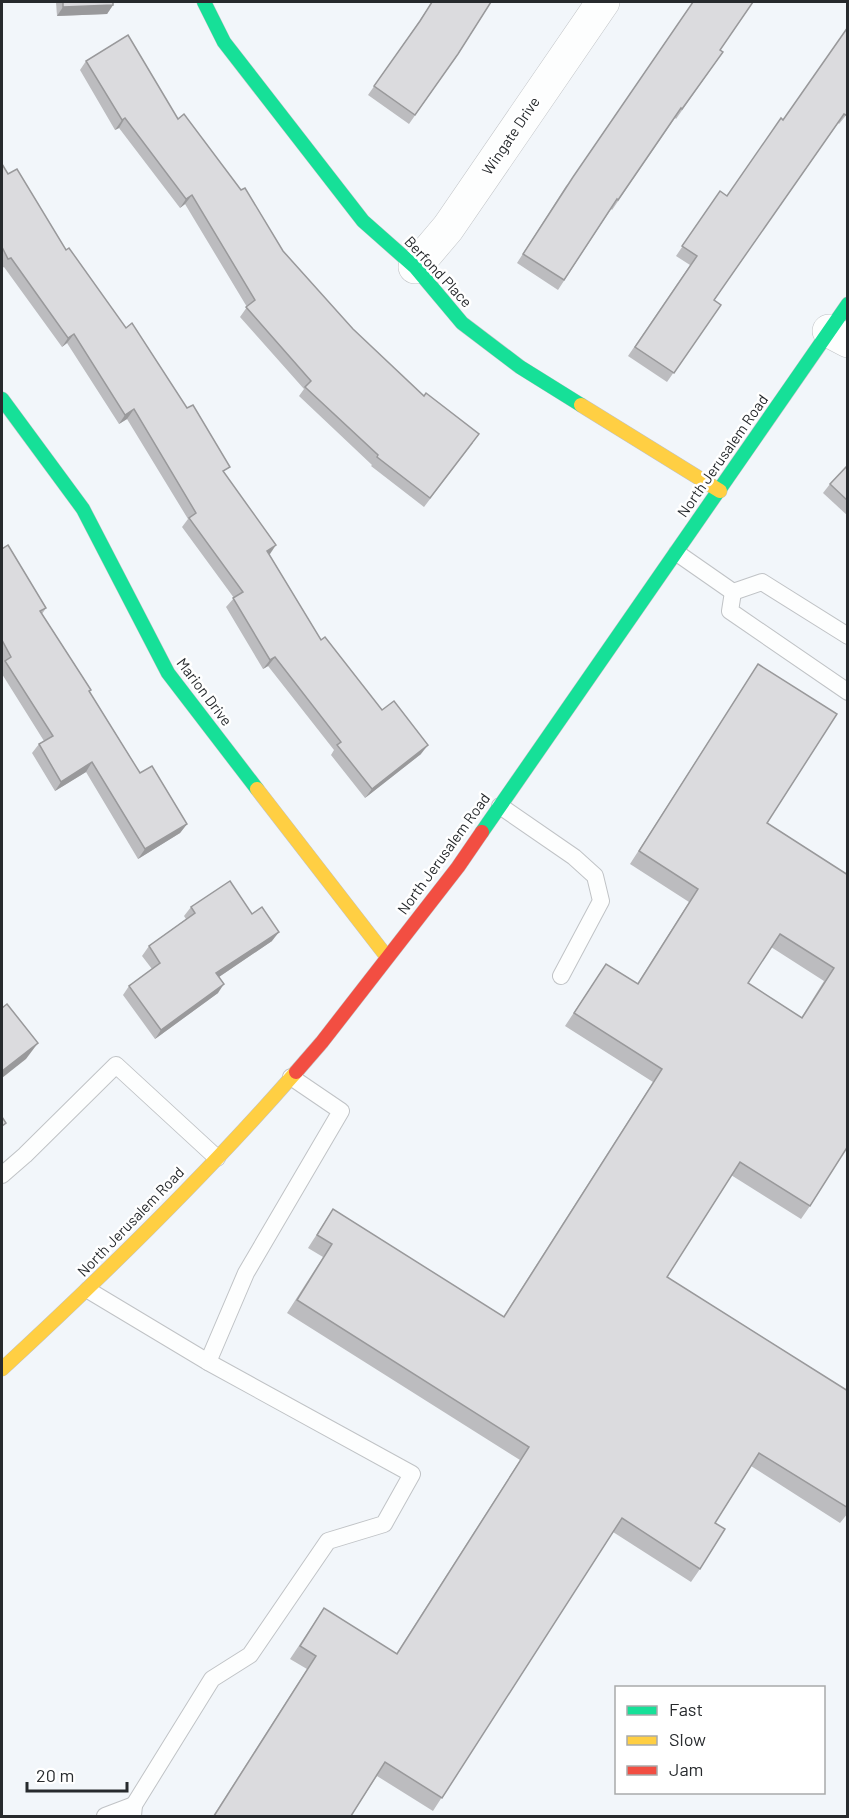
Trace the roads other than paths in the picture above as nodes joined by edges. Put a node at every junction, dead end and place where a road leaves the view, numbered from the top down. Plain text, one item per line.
1 (204, 2) edge
2 (603, 2) edge
3 (415, 267) junction
4 (848, 304) edge
5 (838, 336) edge
6 (2, 399) edge
7 (720, 491) junction
8 (677, 553) junction
9 (733, 592) junction
10 (848, 636) edge
11 (848, 692) edge
12 (500, 806) junction
13 (387, 957) junction
14 (561, 976) dead end
15 (291, 1077) junction
16 (217, 1158) junction
17 (2, 1175) edge
18 (88, 1290) junction
19 (208, 1362) junction
20 (3, 1365) edge
21 (133, 1811) edge
22 (105, 1816) edge

1 - 3 street, Berfond Place
2 - 3 street, Wingate Drive
3 - 7 street, Berfond Place
4 - 5 street, North Jerusalem Road
5 - 7 street, North Jerusalem Road
6 - 13 street, Marion Drive
7 - 8 street, North Jerusalem Road
8 - 9 lane
8 - 12 street, North Jerusalem Road
9 - 10 lane
9 - 11 lane
12 - 13 street, North Jerusalem Road
12 - 14 lane
13 - 15 street, North Jerusalem Road
15 - 16 street, North Jerusalem Road
15 - 19 lane
16 - 17 lane
16 - 18 street, North Jerusalem Road
18 - 19 lane
18 - 20 street, North Jerusalem Road
19 - 21 lane
21 - 22 lane

